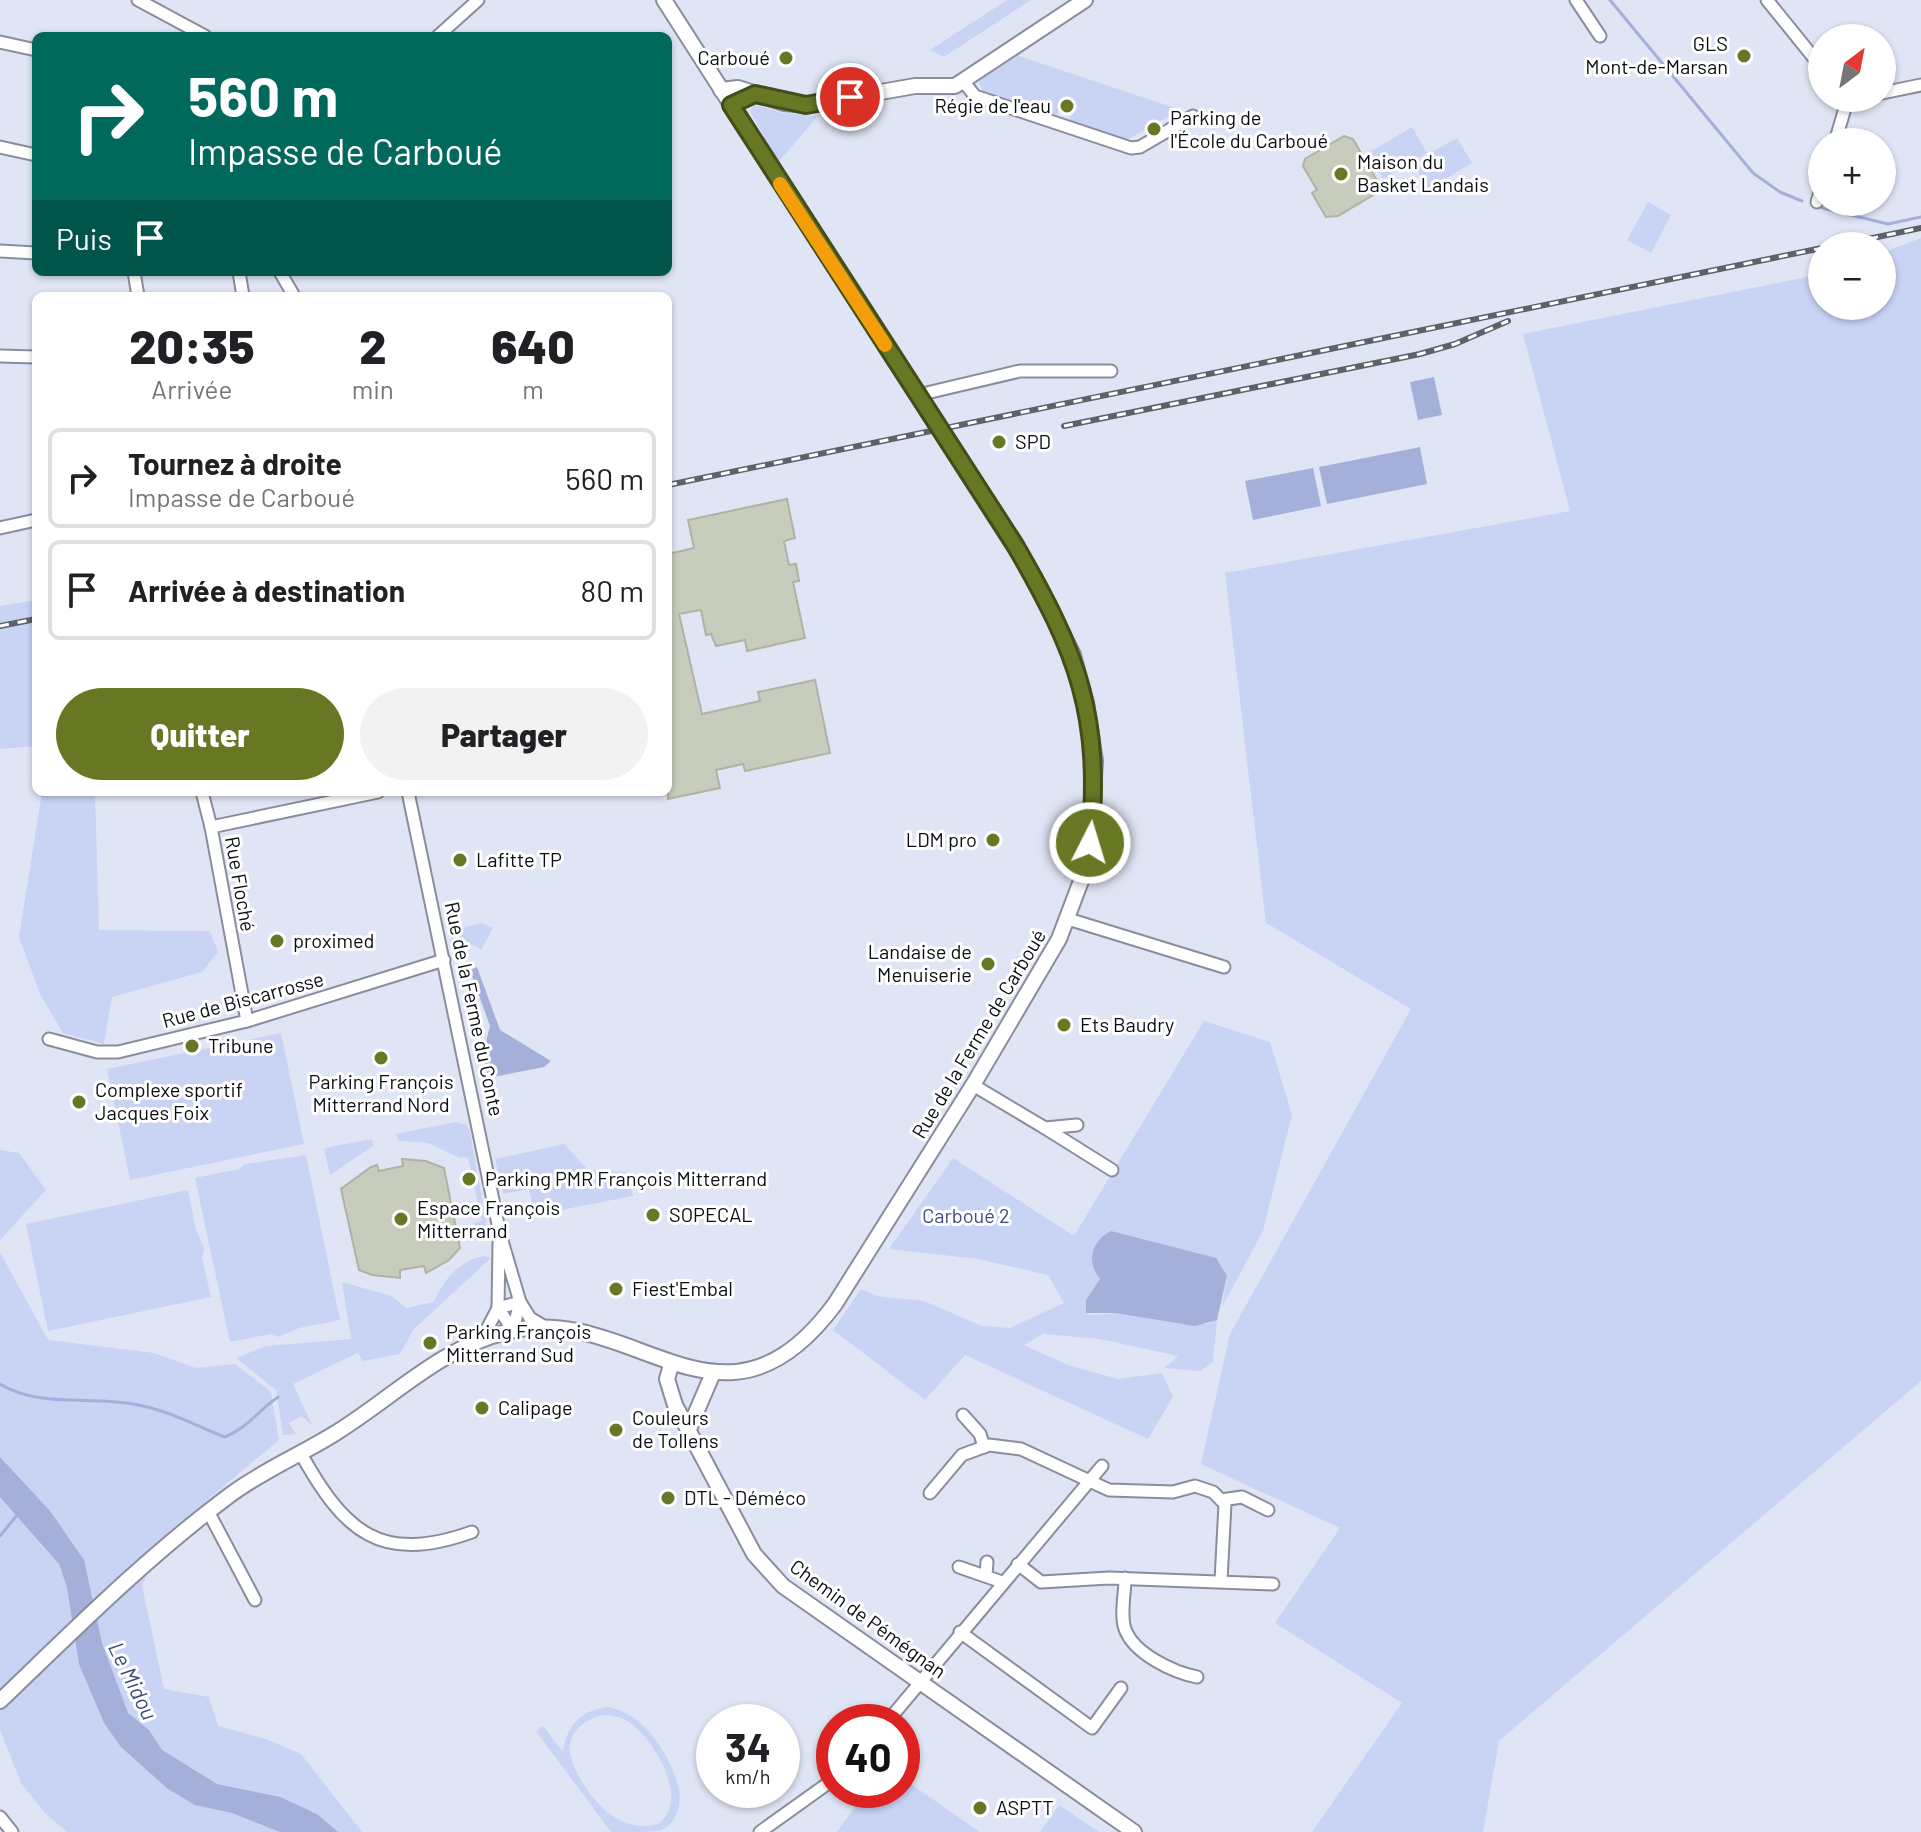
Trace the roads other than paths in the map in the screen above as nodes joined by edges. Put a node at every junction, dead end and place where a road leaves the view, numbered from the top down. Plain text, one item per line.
1 (138, 0) edge
2 (478, 0) edge
3 (664, 0) edge
4 (1085, 0) edge
5 (1576, 0) edge
6 (1767, 0) edge
7 (198, 32) edge
8 (442, 32) edge
9 (1600, 36) dead end
10 (0, 42) edge
11 (32, 49) edge
12 (1808, 51) edge
13 (963, 81) junction
14 (1921, 85) edge
15 (948, 88) junction
16 (721, 90) junction
17 (1896, 90) edge
18 (755, 94) junction
19 (975, 96) junction
20 (731, 105) junction
21 (1193, 116) dead end
22 (0, 147) edge
23 (32, 154) edge
24 (0, 251) edge
25 (32, 253) edge
26 (0, 356) edge
27 (32, 357) edge
28 (1111, 371) dead end
29 (918, 395) junction
30 (32, 521) edge
31 (0, 528) edge
32 (203, 796) edge
33 (359, 796) edge
34 (409, 796) edge
35 (211, 827) junction
36 (1068, 919) junction
37 (444, 960) junction
38 (1224, 967) dead end
39 (247, 1021) junction
40 (49, 1039) dead end
41 (973, 1085) junction
42 (1077, 1125) dead end
43 (1045, 1128) junction
44 (1112, 1170) dead end
45 (500, 1234) junction
46 (520, 1302) junction
47 (498, 1308) junction
48 (545, 1327) junction
49 (513, 1330) junction
50 (482, 1339) junction
51 (671, 1365) junction
52 (713, 1373) junction
53 (963, 1415) dead end
54 (689, 1429) junction
55 (984, 1447) junction
56 (300, 1452) junction
57 (1102, 1466) dead end
58 (1090, 1483) junction
59 (930, 1493) dead end
60 (1221, 1500) junction
61 (1268, 1510) dead end
62 (209, 1513) junction
63 (472, 1532) dead end
64 (1018, 1564) junction
65 (959, 1567) dead end
66 (1125, 1578) junction
67 (1221, 1581) junction
68 (1002, 1582) junction
69 (1273, 1584) dead end
70 (255, 1600) dead end
71 (960, 1632) junction
72 (1197, 1677) dead end
73 (921, 1682) junction
74 (1121, 1688) dead end
75 (0, 1701) edge
76 (902, 1704) edge
77 (816, 1792) edge
78 (0, 1817) edge
79 (12, 1832) edge
80 (760, 1832) edge
81 (1134, 1832) edge

1 - 7 street
2 - 8 street
3 - 16 street, Rue de la Ferme de Carboué
4 - 13 street
5 - 9 street
6 - 12 street
10 - 11 street
13 - 15 street
13 - 19 street
14 - 17 street
15 - 18 street
15 - 19 street
16 - 18 street
16 - 20 street, Rue de la Ferme de Carboué
18 - 20 street
19 - 21 street
20 - 29 street, Rue de la Ferme de Carboué
22 - 23 street
24 - 25 street
26 - 27 street
28 - 29 street
29 - 36 street, Rue de la Ferme de Carboué
30 - 31 street
32 - 35 street
33 - 35 street, Rue Floché
34 - 37 street, Rue de la Ferme du Conte
35 - 39 street, Rue Floché
36 - 38 street
36 - 41 street, Rue de la Ferme de Carboué
37 - 39 street, Rue de Biscarrosse
37 - 45 street, Rue de la Ferme du Conte
39 - 40 street, Rue de Biscarrosse
41 - 43 street
41 - 52 street, Rue de la Ferme de Carboué
42 - 43 street
43 - 44 street
45 - 46 street, Rue de la Ferme du Conte
45 - 47 street, Rue de la Ferme du Conte
46 - 47 street
46 - 48 street, Rue de la Ferme du Conte
46 - 49 street
47 - 49 street
47 - 50 street, Rue de la Ferme du Conte
48 - 49 street, Rue de la Ferme de Carboué
48 - 51 street, Rue de la Ferme de Carboué
49 - 50 street
50 - 56 street
51 - 52 street, Rue de la Ferme de Carboué
51 - 54 street, Chemin de Pémégnan
52 - 54 street
53 - 55 street
54 - 73 street, Chemin de Pémégnan
55 - 58 street
55 - 59 street
56 - 62 street
56 - 63 street
57 - 58 street
58 - 60 street
58 - 64 street
60 - 61 street
60 - 67 street
62 - 70 street
62 - 75 street
64 - 66 street
64 - 68 street
65 - 68 street
66 - 67 street
66 - 72 street
67 - 69 street
68 - 71 street
71 - 73 street
71 - 74 street
73 - 76 street
73 - 81 street, Chemin de Pémégnan
77 - 80 street
78 - 79 street

